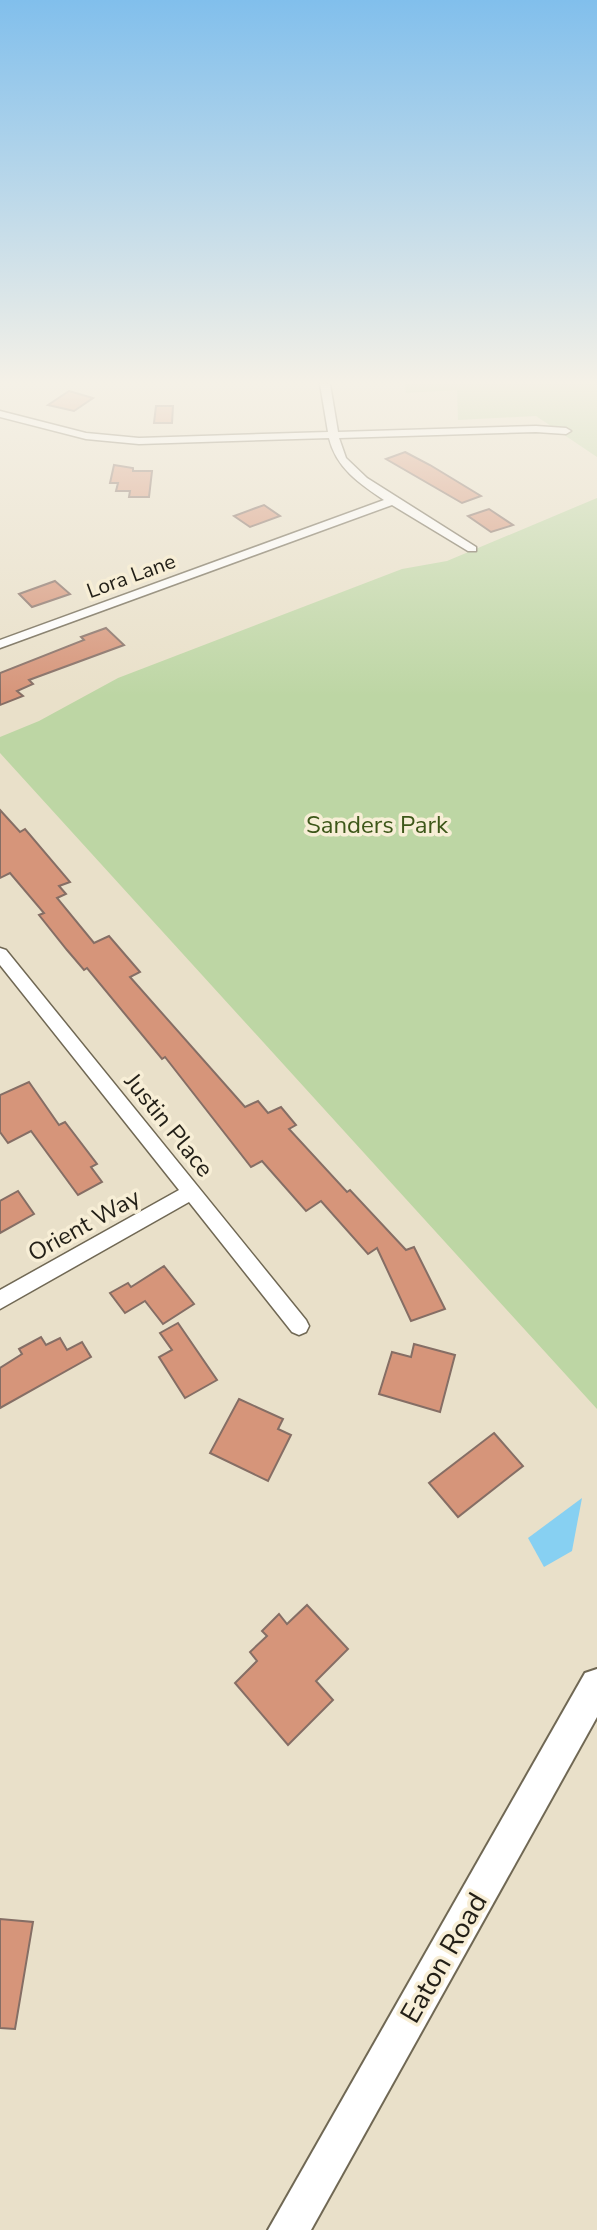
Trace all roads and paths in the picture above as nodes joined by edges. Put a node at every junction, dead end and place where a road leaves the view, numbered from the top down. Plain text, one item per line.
1 (377, 488) edge
2 (394, 500) junction
3 (472, 549) dead end
4 (0, 644) edge
5 (0, 954) edge
6 (191, 1192) junction
7 (0, 1300) edge
8 (299, 1326) dead end
9 (597, 1685) edge
10 (288, 2230) edge

1 - 2 street
2 - 3 street
2 - 4 street, Lora Lane
5 - 6 street, Justin Place
6 - 7 street, Orient Way
6 - 8 street, Justin Place
9 - 10 street, Eaton Road

